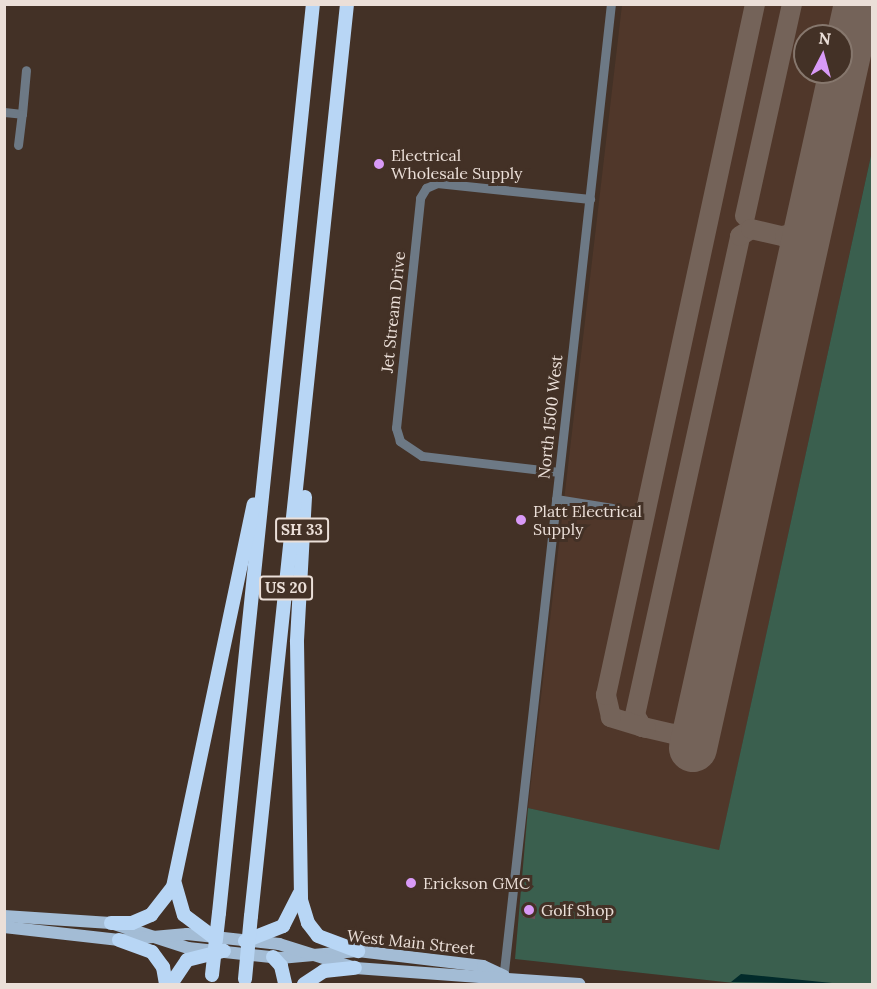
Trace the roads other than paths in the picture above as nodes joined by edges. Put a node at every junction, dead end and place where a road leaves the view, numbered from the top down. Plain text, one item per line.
1 (313, 4) edge
2 (348, 4) edge
3 (611, 4) edge
4 (26, 70) dead end
5 (4, 112) edge
6 (22, 114) junction
7 (18, 145) dead end
8 (590, 199) junction
9 (321, 259) junction
10 (272, 410) junction
11 (559, 472) junction
12 (556, 499) junction
13 (612, 508) dead end
14 (175, 879) junction
15 (301, 883) junction
16 (4, 916) edge
17 (111, 923) junction
18 (4, 927) edge
19 (151, 936) junction
20 (213, 938) junction
21 (119, 940) junction
22 (245, 941) junction
23 (224, 951) junction
24 (358, 951) junction
25 (313, 955) junction
26 (273, 957) junction
27 (355, 968) junction
28 (212, 980) edge
29 (503, 980) edge
30 (244, 982) edge
31 (169, 984) edge
32 (285, 984) edge
33 (304, 984) edge
34 (579, 984) edge

1 - 10 highway, US 20
2 - 9 highway, US 20
3 - 8 street, North 1500 West
4 - 6 street
5 - 6 street
6 - 7 street
8 - 11 street, North 1500 West
8 - 11 street, Jet Stream Drive
9 - 15 highway, SH 33
9 - 30 highway, US 20, bridge
10 - 14 highway, SH 33
10 - 28 highway, US 20, bridge
11 - 12 street, North 1500 West
12 - 13 street
12 - 29 street, North 1500 West
14 - 17 highway, SH 33
14 - 20 highway
15 - 22 highway, SH 33
15 - 24 highway
16 - 17 main road, West Main Street / SH 33
17 - 19 main road, West Main Street
18 - 21 main road, West Main Street / SH 33
19 - 20 main road, West Main Street / SH 33
19 - 21 main road, West Main Street / SH 33
19 - 23 main road, West Main Street
20 - 22 main road, West Main Street / SH 33
21 - 31 highway
22 - 25 main road, West Main Street
23 - 26 main road, West Main Street
23 - 31 highway
24 - 25 main road, West Main Street
24 - 29 main road, West Main Street
25 - 26 main road, West Main Street
25 - 27 main road, West Main Street
26 - 32 highway
27 - 29 main road, West Main Street
27 - 33 highway
29 - 34 main road, West Main Street

